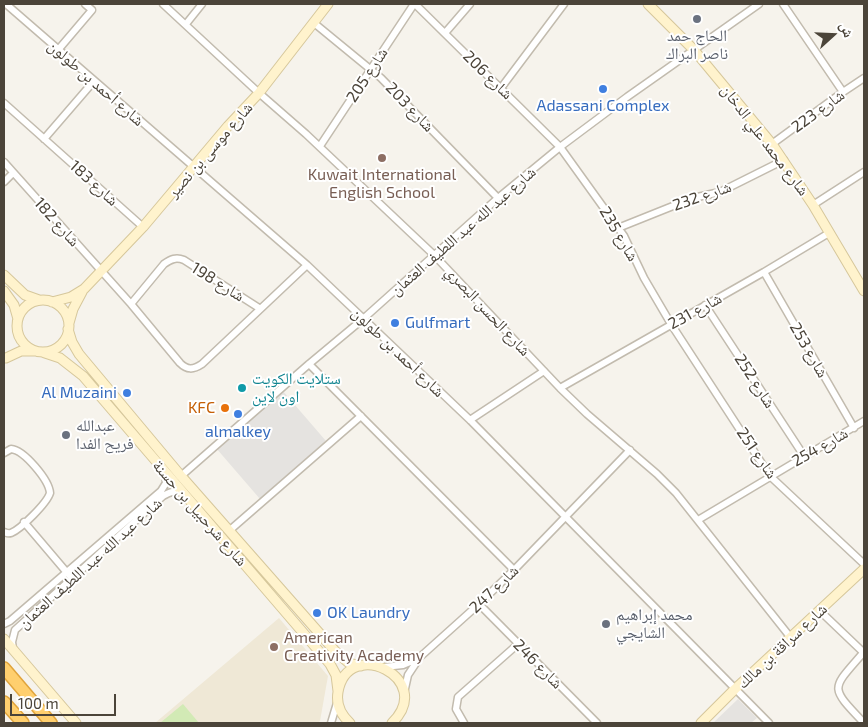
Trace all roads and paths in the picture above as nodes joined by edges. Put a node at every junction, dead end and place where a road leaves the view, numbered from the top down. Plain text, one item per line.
1 (6, 4) edge
2 (85, 4) edge
3 (163, 4) edge
4 (202, 4) edge
5 (328, 4) edge
6 (414, 4) edge
7 (470, 4) edge
8 (564, 4) edge
9 (648, 4) edge
10 (759, 4) edge
11 (783, 4) edge
12 (314, 23) junction
13 (186, 24) junction
14 (445, 33) junction
15 (58, 50) junction
16 (694, 50) junction
17 (371, 68) junction
18 (864, 78) edge
19 (94, 81) junction
20 (501, 88) junction
21 (843, 92) junction
22 (259, 93) junction
23 (4, 102) edge
24 (44, 139) junction
25 (772, 144) junction
26 (320, 146) junction
27 (560, 147) junction
28 (784, 160) junction
29 (4, 162) edge
30 (194, 167) junction
31 (864, 172) edge
32 (14, 173) junction
33 (4, 182) edge
34 (498, 198) junction
35 (813, 205) junction
36 (142, 227) junction
37 (618, 228) junction
38 (829, 233) junction
39 (434, 255) junction
40 (307, 265) junction
41 (101, 271) junction
42 (764, 272) junction
43 (4, 275) edge
44 (84, 289) junction
45 (864, 290) edge
46 (4, 291) edge
47 (39, 300) junction
48 (52, 302) junction
49 (131, 304) junction
50 (705, 305) junction
51 (259, 308) junction
52 (18, 319) junction
53 (363, 319) junction
54 (671, 324) junction
55 (69, 327) junction
56 (18, 332) junction
57 (40, 352) junction
58 (5, 359) edge
59 (309, 364) junction
60 (189, 369) joint
61 (544, 371) junction
62 (560, 388) junction
63 (361, 416) junction
64 (470, 420) junction
65 (864, 421) edge
66 (854, 428) junction
67 (630, 450) junction
68 (4, 453) edge
69 (804, 456) junction
70 (165, 472) junction
71 (181, 476) junction
72 (770, 476) junction
73 (183, 493) junction
74 (564, 517) junction
75 (698, 520) junction
76 (24, 522) junction
77 (230, 530) junction
78 (4, 532) edge
79 (864, 564) edge
80 (864, 569) edge
81 (514, 570) junction
82 (67, 573) junction
83 (72, 578) junction
84 (479, 604) junction
85 (820, 611) junction
86 (4, 624) edge
87 (791, 638) junction
88 (4, 639) edge
89 (518, 644) junction
90 (13, 650) junction
91 (864, 653) edge
92 (420, 657) junction
93 (361, 666) junction
94 (4, 668) edge
95 (384, 668) junction
96 (735, 689) junction
97 (338, 694) junction
98 (404, 697) junction
99 (4, 702) edge
100 (400, 712) junction
101 (864, 722) edge
102 (23, 723) edge
103 (51, 723) edge
104 (76, 723) edge
105 (331, 723) edge
106 (350, 723) edge
107 (392, 723) edge
108 (403, 723) edge
109 (464, 723) edge
110 (597, 723) edge
111 (701, 723) edge
112 (769, 723) edge

1 - 15 street, شارع أحمد بن طولون
2 - 15 street
3 - 13 street, شارع الحسن البصري
4 - 13 street
5 - 12 street, شارع موسى بن نصير
6 - 14 street, شارع 206
6 - 17 street, شارع 205
7 - 14 street
8 - 20 street
9 - 16 street, شارع محمد علي الدخان
10 - 16 street, شارع عبد الله عبد اللطيف العثمان
11 - 21 street
12 - 17 street, شارع 203
12 - 22 street, شارع موسى بن نصير
13 - 22 street, شارع الحسن البصري
14 - 20 street, شارع 206
15 - 19 street, شارع أحمد بن طولون
16 - 25 street, شارع محمد علي الدخان
16 - 27 street, شارع عبد الله عبد اللطيف العثمان
17 - 26 street, شارع 205
17 - 34 street, شارع 203
18 - 21 street, شارع 223
19 - 24 street
19 - 30 street, شارع أحمد بن طولون
20 - 27 street, شارع 206
21 - 25 street, شارع 223
22 - 26 street, شارع الحسن البصري
22 - 30 street, شارع موسى بن نصير
23 - 24 street, شارع 183
24 - 36 street, شارع 183
25 - 28 street, شارع محمد علي الدخان
26 - 39 street, شارع الحسن البصري
27 - 34 street, شارع عبد الله عبد اللطيف العثمان
27 - 37 street, شارع 235
28 - 35 street, شارع محمد علي الدخان
28 - 37 street, شارع 232
29 - 32 street, شارع 182
30 - 36 street, شارع موسى بن نصير
30 - 40 street, شارع أحمد بن طولون
31 - 35 street
32 - 33 street
32 - 41 street, شارع 182
34 - 39 street, شارع عبد الله عبد اللطيف العثمان
35 - 38 street, شارع محمد علي الدخان
36 - 41 street, شارع موسى بن نصير
37 - 54 street, شارع 235
38 - 42 street, شارع 231
38 - 45 street, شارع محمد علي الدخان
39 - 53 street, شارع عبد الله عبد اللطيف العثمان
39 - 61 street, شارع الحسن البصري
40 - 51 street, شارع 198
40 - 53 street, شارع أحمد بن طولون
41 - 44 street, شارع موسى بن نصير
41 - 49 street, شارع 182
42 - 50 street, شارع 231
42 - 66 street, شارع 253
43 - 47 street
44 - 48 street, شارع موسى بن نصير
44 - 55 street, شارع موسى بن نصير
46 - 52 street
47 - 48 street
47 - 52 street
48 - 55 street
49 - 51 street, شارع 198
49 - 60 street, شارع 182
50 - 54 street, شارع 231
50 - 69 street, شارع 252
51 - 60 street, شارع 198
52 - 56 street
53 - 59 street, شارع عبد الله عبد اللطيف العثمان
53 - 64 street, شارع أحمد بن طولون
54 - 62 street, شارع 231
54 - 72 street, شارع 251
55 - 57 street
55 - 71 street, شارع شرحبيل بن حسنة
56 - 57 street
56 - 58 street
57 - 58 street
57 - 70 street, شارع شرحبيل بن حسنة
59 - 63 street
59 - 71 street, شارع عبد الله عبد اللطيف العثمان
61 - 62 street, شارع الحسن البصري
61 - 64 street
62 - 67 street, شارع الحسن البصري
63 - 77 street
63 - 81 street
64 - 74 street, شارع أحمد بن طولون
65 - 66 street, شارع 254
66 - 69 street, شارع 254
67 - 74 street, شارع 247
67 - 75 street, شارع الحسن البصري
68 - 76 street
69 - 72 street, شارع 254
70 - 73 street, شارع شرحبيل بن حسنة
70 - 82 street, شارع عبد الله عبد اللطيف العثمان
71 - 77 street, شارع شرحبيل بن حسنة
72 - 75 street, شارع 254
72 - 79 street, شارع 251
73 - 83 street, شارع عبد الله عبد اللطيف العثمان
73 - 97 street, شارع شرحبيل بن حسنة
74 - 81 street, شارع 247
74 - 96 street, شارع أحمد بن طولون
75 - 87 street, شارع الحسن البصري
76 - 78 street
76 - 82 street
77 - 93 street, شارع شرحبيل بن حسنة
80 - 85 street, شارع سراقة بن مالك
81 - 84 street, شارع 247
82 - 83 street
82 - 86 street, شارع عبد الله عبد اللطيف العثمان
83 - 90 street, شارع عبد الله عبد اللطيف العثمان
84 - 89 street, شارع 246
84 - 92 street, شارع 247
85 - 87 street, شارع سراقة بن مالك
85 - 91 street
87 - 96 street, شارع سراقة بن مالك
88 - 90 street
89 - 109 street
89 - 110 street, شارع 246
90 - 104 street
91 - 101 street
92 - 95 street, شارع 247
92 - 98 street, شارع 247
93 - 95 street
93 - 97 street
94 - 103 highway
95 - 98 street
96 - 111 street, شارع سراقة بن مالك
96 - 112 street, شارع أحمد بن طولون
97 - 105 street
97 - 106 street, شارع شرحبيل بن حسنة
98 - 100 street
99 - 102 highway
100 - 107 street
100 - 108 street

